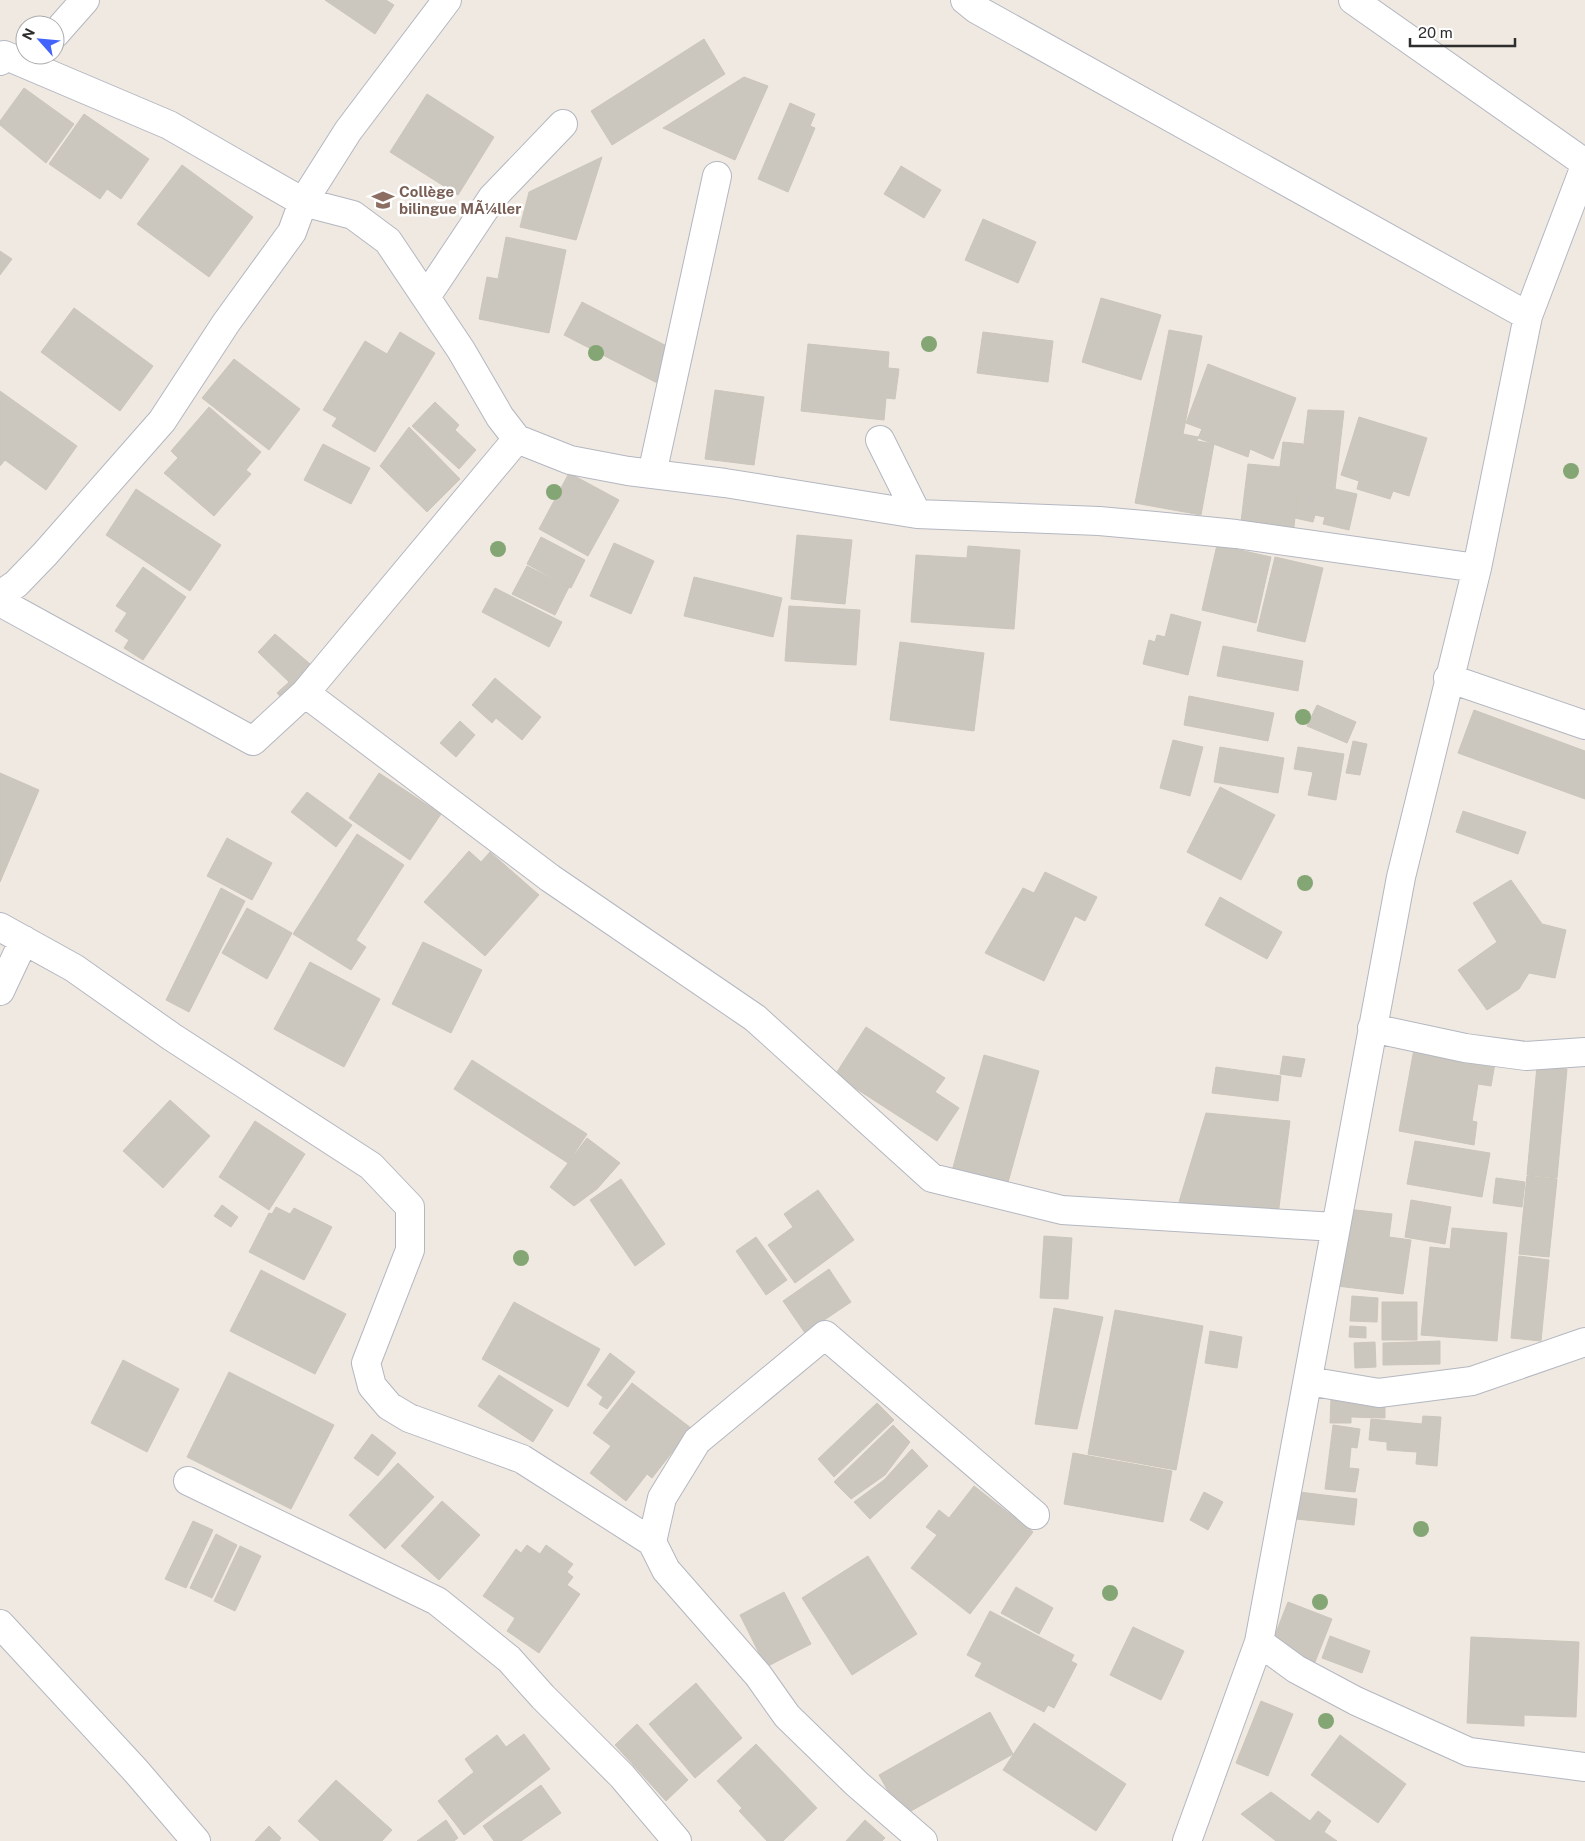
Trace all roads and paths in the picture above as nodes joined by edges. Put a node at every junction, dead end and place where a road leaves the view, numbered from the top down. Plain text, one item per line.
1 (84, 0) edge
2 (447, 0) edge
3 (965, 0) edge
4 (1353, 0) edge
5 (65, 22) edge
6 (15, 56) edge
7 (0, 61) edge
8 (43, 65) edge
9 (563, 124) dead end
10 (1585, 163) edge
11 (1585, 166) edge
12 (717, 176) dead end
13 (303, 202) junction
14 (426, 297) junction
15 (1528, 316) junction
16 (517, 439) junction
17 (880, 440) dead end
18 (652, 474) junction
19 (917, 514) junction
20 (1477, 568) junction
21 (0, 595) edge
22 (0, 602) edge
23 (1448, 678) junction
24 (305, 693) junction
25 (1585, 725) edge
26 (0, 927) edge
27 (24, 940) junction
28 (0, 991) edge
29 (1372, 1028) junction
30 (1585, 1052) edge
31 (1334, 1227) junction
32 (1585, 1342) edge
33 (1308, 1381) junction
34 (188, 1481) dead end
35 (1035, 1515) dead end
36 (652, 1542) junction
37 (0, 1624) edge
38 (1259, 1642) junction
39 (1585, 1767) edge
40 (196, 1841) edge
41 (678, 1841) edge
42 (923, 1841) edge
43 (1187, 1841) edge

1 - 5 street
2 - 13 street
3 - 15 street
4 - 10 street
6 - 7 street
8 - 13 street
9 - 14 street
11 - 15 street
12 - 18 street
13 - 14 street
13 - 21 street
14 - 16 street
15 - 20 street
16 - 18 street
16 - 24 street
17 - 19 street
18 - 19 street
19 - 20 street
20 - 23 street
22 - 24 street
23 - 25 street
23 - 29 street
24 - 31 street
26 - 27 street
27 - 28 street
27 - 36 street
29 - 30 street
29 - 31 street
31 - 33 street
32 - 33 street
33 - 38 street
34 - 41 street
35 - 36 street
36 - 42 street
37 - 40 street
38 - 39 street
38 - 43 street

